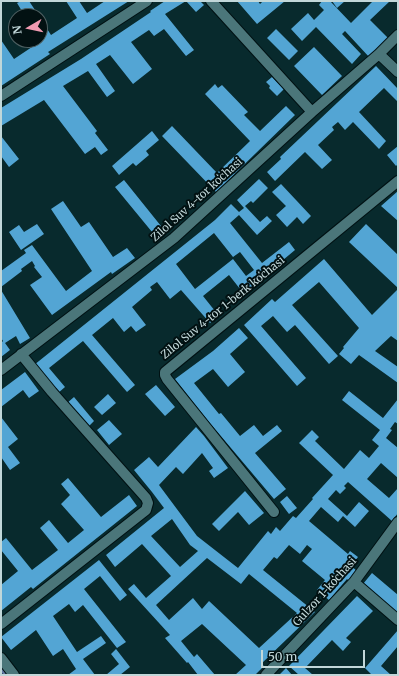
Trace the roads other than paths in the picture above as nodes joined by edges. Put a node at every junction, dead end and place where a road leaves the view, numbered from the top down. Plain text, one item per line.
1 (147, 1) edge
2 (211, 1) edge
3 (398, 35) edge
4 (379, 54) junction
5 (398, 72) edge
6 (1, 96) edge
7 (312, 112) junction
8 (398, 181) edge
9 (21, 354) junction
10 (1, 370) edge
11 (274, 512) dead end
12 (398, 522) edge
13 (354, 582) junction
14 (398, 620) edge
15 (1, 624) edge
16 (1, 658) edge
17 (14, 675) edge
18 (266, 675) edge

1 - 6 street
2 - 7 street
3 - 4 street, Zilol Suv 4-tor koʻchasi
4 - 5 street
4 - 7 street, Zilol Suv 4-tor koʻchasi
7 - 9 street, Zilol Suv 4-tor koʻchasi
8 - 11 street, Zilol Suv 4-tor 1-berk koʻchasi
9 - 10 street, Zilol Suv 4-tor koʻchasi
9 - 15 street
12 - 13 street, Gulzor 1-koʻchasi
13 - 14 street
13 - 18 street, Gulzor 1-koʻchasi
16 - 17 street

